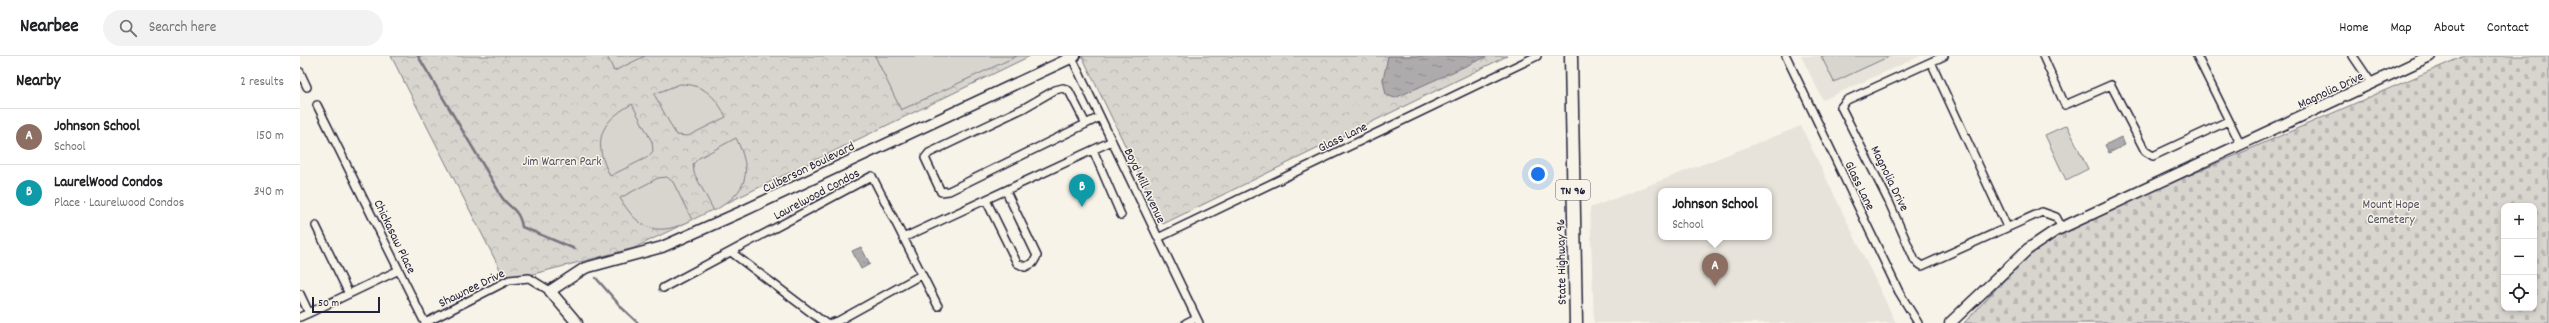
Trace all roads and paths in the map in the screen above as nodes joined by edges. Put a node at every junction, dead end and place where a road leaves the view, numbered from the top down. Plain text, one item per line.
1 (1537, 56) edge
2 (1571, 56) edge
3 (1786, 56) edge
4 (1944, 56) edge
5 (2043, 56) edge
6 (2197, 56) edge
7 (2353, 56) edge
8 (2430, 56) edge
9 (1073, 57) edge
10 (1931, 62) junction
11 (300, 72) edge
12 (2372, 84) junction
13 (308, 87) dead end
14 (317, 105) dead end
15 (1100, 117) junction
16 (2228, 121) junction
17 (1086, 124) junction
18 (1112, 141) junction
19 (2241, 145) junction
20 (1093, 150) junction
21 (1006, 190) junction
22 (986, 200) junction
23 (1122, 215) dead end
24 (316, 226) dead end
25 (2007, 227) junction
26 (2062, 228) junction
27 (903, 238) junction
28 (1158, 238) junction
29 (731, 252) junction
30 (399, 270) junction
31 (921, 275) junction
32 (663, 288) dead end
33 (550, 291) junction
34 (300, 294) edge
35 (349, 294) junction
36 (938, 306) dead end
37 (309, 313) junction
38 (300, 317) edge
39 (1198, 320) edge
40 (425, 323) edge
41 (577, 323) edge
42 (825, 323) edge
43 (831, 323) edge
44 (1186, 323) edge
45 (1576, 323) edge
46 (1918, 323) edge
47 (1950, 323) edge

1 - 28 street, Glass Lane
2 - 45 main road, State Highway 96 / TN 96
3 - 46 street, Glass Lane
4 - 10 street, Magnolia Drive
5 - 16 street
6 - 16 street
7 - 12 street
8 - 12 street, Magnolia Drive
9 - 15 street, Boyd Mill Avenue
9 - 33 street, Culberson Boulevard
10 - 25 street
10 - 25 street, Magnolia Drive
11 - 13 street
12 - 19 street, Magnolia Drive
14 - 30 street, Chickasaw Place
15 - 17 street
15 - 18 street, Boyd Mill Avenue
16 - 19 street
17 - 17 street
18 - 20 street
18 - 28 street, Boyd Mill Avenue
19 - 26 street, Magnolia Drive
20 - 21 street
20 - 23 street
21 - 22 street
21 - 22 street
22 - 27 street
24 - 35 street
25 - 26 street, Magnolia Drive
26 - 47 street, Magnolia Drive
27 - 29 street, Laurelwood Condos
27 - 31 street, Laurelwood Condos
28 - 39 street, Boyd Mill Avenue
29 - 32 street, Laurelwood Condos
29 - 42 street
30 - 35 street
30 - 40 street, Chickasaw Place
31 - 36 street, Laurelwood Condos
31 - 43 street
33 - 40 street, Shawnee Drive
33 - 41 street
34 - 37 street
35 - 37 street
37 - 38 street
39 - 44 street

